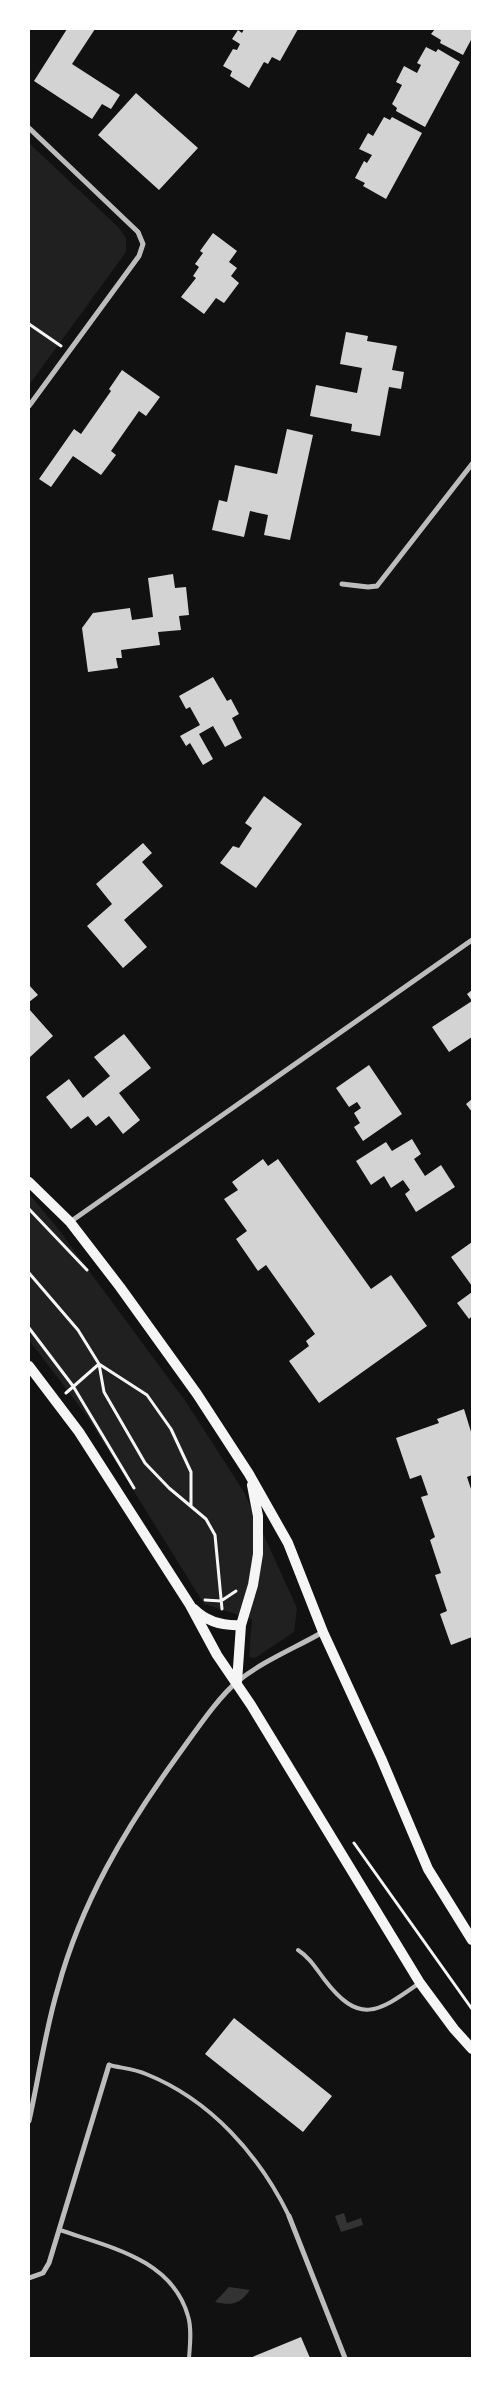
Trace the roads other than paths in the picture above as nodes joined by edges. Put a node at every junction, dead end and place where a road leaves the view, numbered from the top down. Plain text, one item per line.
1 (29, 128) edge
2 (29, 406) edge
3 (472, 464) edge
4 (342, 584) dead end
5 (472, 940) edge
6 (29, 1182) edge
7 (70, 1222) junction
8 (29, 1366) edge
9 (249, 1474) junction
10 (190, 1604) junction
11 (242, 1625) junction
12 (323, 1632) junction
13 (237, 1682) junction
14 (472, 1940) edge
15 (298, 1950) dead end
16 (420, 1983) junction
17 (472, 2049) edge
18 (109, 2065) joint
19 (29, 2121) edge
20 (290, 2216) joint
21 (60, 2230) junction
22 (29, 2278) edge
23 (190, 2358) edge
24 (345, 2358) edge

1 - 2 street
3 - 4 street
5 - 7 street
6 - 7 main road
7 - 9 main road
8 - 10 main road
9 - 11 main road
9 - 12 main road
10 - 11 main road
10 - 13 main road
11 - 13 main road
12 - 13 street
12 - 14 main road
13 - 16 main road
13 - 19 street
15 - 16 lane
16 - 17 main road
18 - 20 lane
18 - 21 street
20 - 24 street
21 - 22 street
21 - 23 lane

